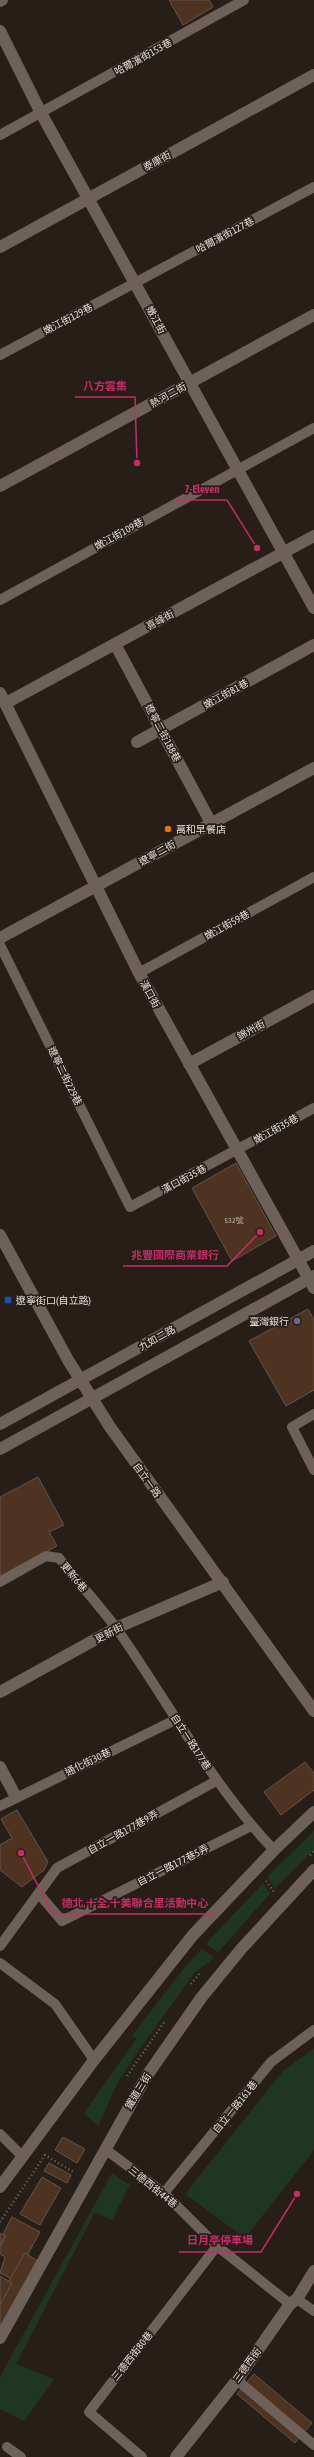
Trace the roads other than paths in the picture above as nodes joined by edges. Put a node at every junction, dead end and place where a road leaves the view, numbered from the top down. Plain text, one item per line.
1 (244, 0) edge
2 (0, 31) edge
3 (314, 75) edge
4 (42, 113) junction
5 (0, 135) edge
6 (314, 187) edge
7 (89, 198) junction
8 (0, 247) edge
9 (135, 284) junction
10 (314, 315) edge
11 (0, 355) edge
12 (190, 382) junction
13 (314, 428) edge
14 (237, 468) junction
15 (0, 486) edge
16 (314, 536) edge
17 (284, 553) junction
18 (0, 600) edge
19 (314, 608) edge
20 (115, 644) junction
21 (314, 645) edge
22 (3, 698) edge
23 (161, 729) junction
24 (137, 742) dead end
25 (314, 768) edge
26 (211, 823) junction
27 (314, 877) edge
28 (97, 886) junction
29 (0, 938) edge
30 (0, 945) edge
31 (139, 973) junction
32 (314, 996) edge
33 (189, 1064) junction
34 (314, 1108) edge
35 (237, 1151) junction
36 (130, 1207) joint
37 (0, 1235) edge
38 (314, 1251) edge
39 (297, 1260) junction
40 (312, 1281) edge
41 (81, 1380) junction
42 (92, 1399) junction
43 (314, 1414) edge
44 (0, 1424) edge
45 (0, 1449) edge
46 (314, 1470) edge
47 (0, 1582) edge
48 (223, 1582) junction
49 (116, 1628) junction
50 (0, 1692) edge
51 (314, 1711) edge
52 (177, 1719) junction
53 (0, 1767) edge
54 (216, 1781) junction
55 (16, 1798) junction
56 (0, 1806) edge
57 (314, 1812) edge
58 (251, 1826) junction
59 (274, 1850) junction
60 (314, 1870) edge
61 (38, 1894) junction
62 (0, 1946) edge
63 (0, 1963) edge
64 (314, 2030) edge
65 (94, 2060) junction
66 (0, 2134) edge
67 (105, 2149) junction
68 (22, 2156) junction
69 (0, 2187) edge
70 (164, 2193) junction
71 (217, 2246) junction
72 (314, 2271) edge
73 (293, 2301) junction
74 (314, 2311) edge
75 (0, 2338) edge
76 (237, 2380) junction
77 (314, 2445) edge
78 (7, 2446) dead end
79 (21, 2457) edge
80 (142, 2457) edge
81 (176, 2457) edge

1 - 4 lane, 哈爾濱街153巷
2 - 4 street, 嫩江街
3 - 7 street, 泰康街
4 - 5 lane, 哈爾濱街153巷
4 - 7 street, 嫩江街
6 - 9 lane, 哈爾濱街127巷
7 - 8 street, 泰康街
7 - 9 street, 嫩江街
9 - 11 lane, 嫩江街129巷
9 - 12 street, 嫩江街
10 - 12 street, 熱河二街
12 - 14 street, 嫩江街
12 - 15 street, 熱河二街
13 - 14 lane, 嫩江街109巷
14 - 17 street, 嫩江街
14 - 18 lane, 嫩江街109巷
16 - 17 street, 喜峰街
17 - 19 street, 嫩江街
17 - 20 street, 喜峰街
20 - 22 street, 喜峰街
20 - 23 street, 遼寧二街188巷
21 - 23 street, 嫩江街81巷
22 - 28 street, 漢口街
23 - 24 street, 嫩江街81巷
23 - 26 street, 遼寧二街188巷
25 - 26 street, 遼寧二街
26 - 28 street, 遼寧二街
27 - 31 lane, 嫩江街59巷
28 - 29 street, 遼寧二街
28 - 31 street, 漢口街
30 - 36 lane, 遼寧二街229巷
31 - 33 street, 漢口街
32 - 33 street, 錦州街
33 - 35 street, 漢口街
34 - 35 lane, 嫩江街35巷
35 - 36 lane, 漢口街35巷
35 - 39 street, 漢口街
37 - 41 street, 自立一路
38 - 39 street, 九如二路
39 - 40 street, 漢口街
39 - 41 street, 九如二路
40 - 42 street
41 - 42 street, 自立一路
41 - 44 street, 九如二路
42 - 45 street
42 - 48 street, 自立一路
43 - 46 lane
47 - 49 lane, 更新6巷
48 - 49 street, 更新街
48 - 51 street, 自立一路
49 - 50 street, 更新街
49 - 52 lane, 自立一路177巷
52 - 54 lane, 自立一路177巷
52 - 55 lane, 通化街30巷
53 - 55 street
54 - 58 lane, 自立一路177巷
54 - 61 lane, 自立一路177巷9弄
55 - 56 lane, 通化街30巷
57 - 59 street
58 - 59 lane, 自立一路177巷
58 - 61 lane, 自立一路177巷5弄
59 - 65 street
60 - 67 street, 鐵道三街
61 - 62 lane, 自立一路177巷9弄
63 - 65 lane
64 - 70 lane, 自立一路161巷
65 - 68 street
66 - 68 lane
67 - 70 lane, 三德西街44巷
67 - 75 street, 鐵道三街
68 - 69 street
70 - 71 lane, 三德西街44巷
71 - 73 lane, 三德西街44巷
71 - 80 lane, 三德西街80巷
72 - 73 street, 三德西街
73 - 74 lane, 三德西街44巷
73 - 76 street, 三德西街
76 - 77 lane
76 - 81 street, 三德西街
78 - 79 lane

